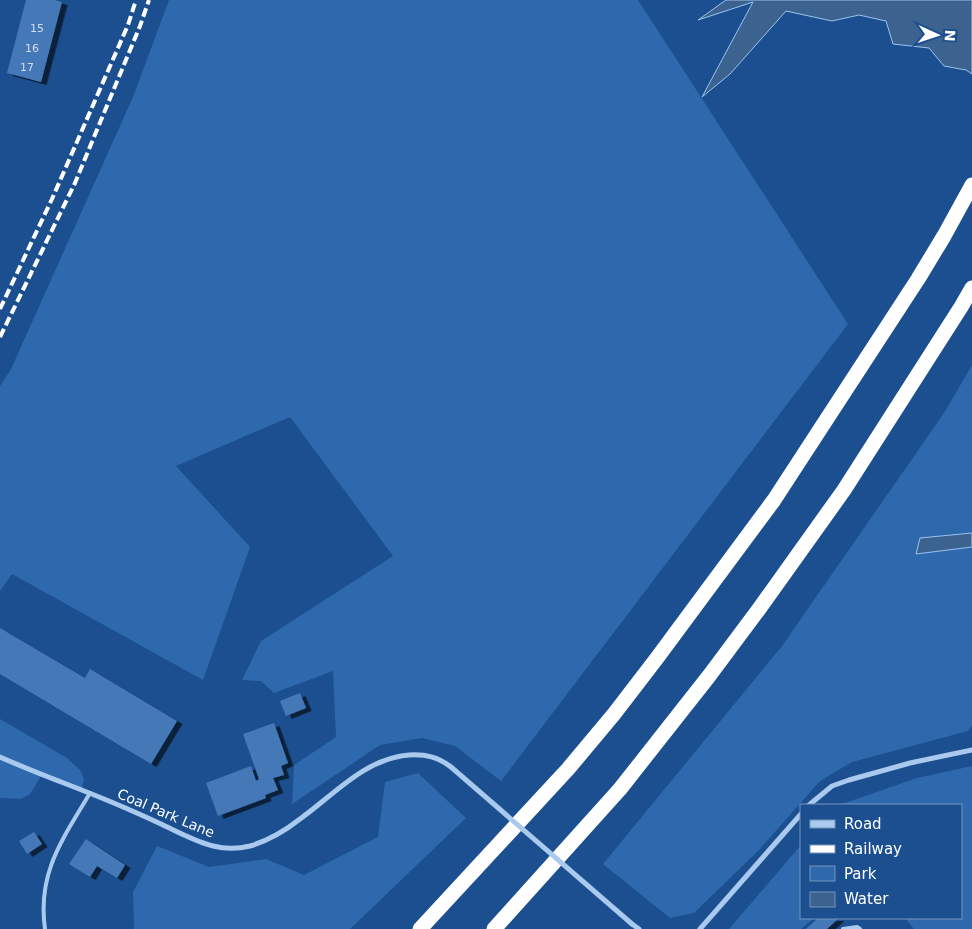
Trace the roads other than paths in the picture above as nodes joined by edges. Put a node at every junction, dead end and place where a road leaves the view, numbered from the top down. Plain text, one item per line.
1 (972, 185) edge
2 (972, 288) edge
3 (972, 750) edge
4 (0, 757) edge
5 (90, 793) junction
6 (810, 804) edge
7 (800, 815) edge
8 (45, 929) edge
9 (420, 929) edge
10 (494, 929) edge
11 (638, 929) edge
12 (700, 929) edge
13 (843, 929) edge
14 (860, 929) edge

1 - 9 highway
2 - 10 highway
3 - 6 street
4 - 5 street, Coal Park Lane
5 - 8 lane
5 - 11 street, Coal Park Lane, bridge
7 - 12 street
13 - 14 lane

